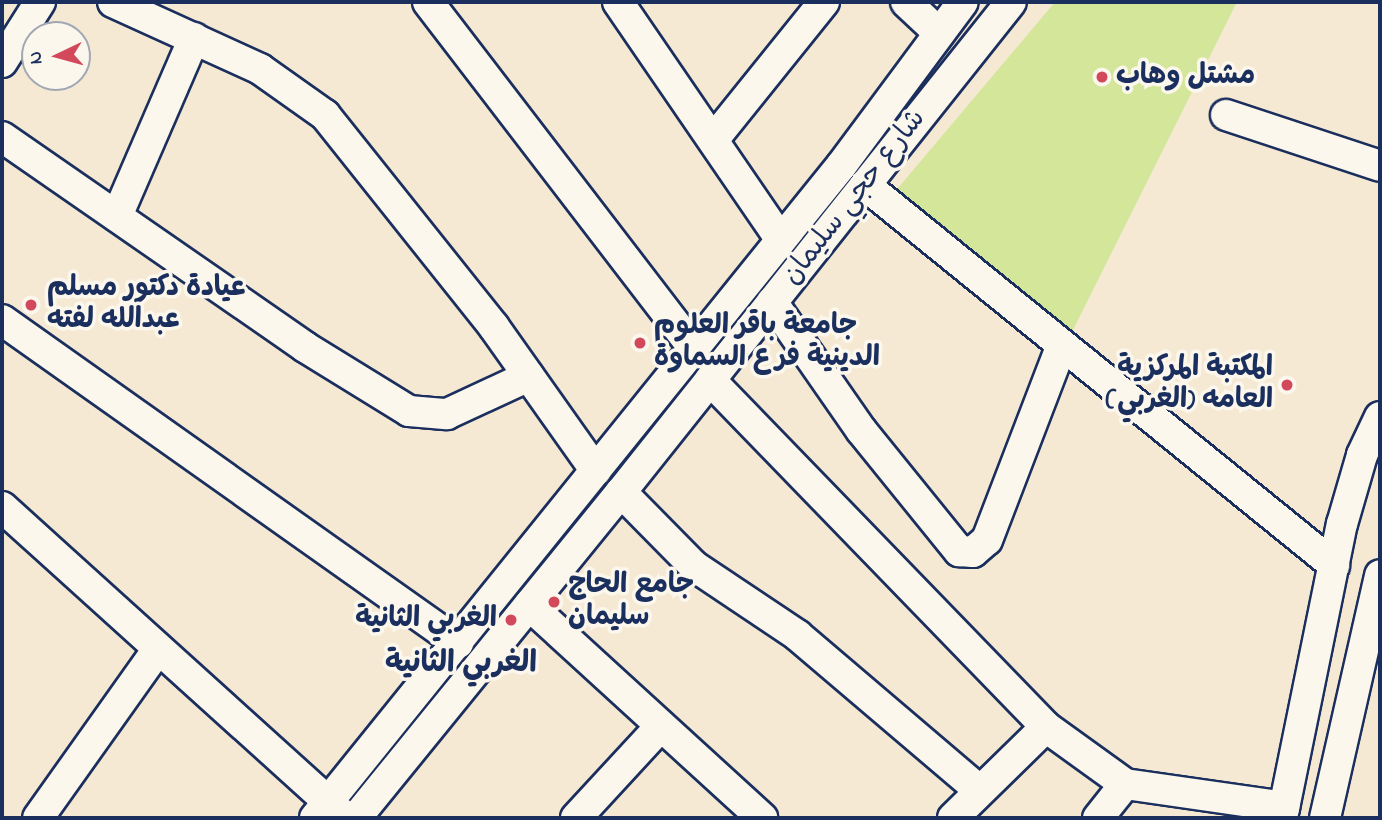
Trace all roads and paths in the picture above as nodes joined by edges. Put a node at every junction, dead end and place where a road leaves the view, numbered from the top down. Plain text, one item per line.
1 (40, 2) edge
2 (113, 2) edge
3 (428, 2) edge
4 (618, 2) edge
5 (824, 2) edge
6 (906, 2) edge
7 (963, 2) edge
8 (1011, 2) edge
9 (938, 32) junction
10 (194, 38) junction
11 (2, 62) edge
12 (1226, 115) dead end
13 (2, 136) edge
14 (713, 139) junction
15 (1380, 166) edge
16 (865, 185) junction
17 (117, 216) junction
18 (781, 240) junction
19 (772, 302) junction
20 (2, 320) edge
21 (1062, 345) junction
22 (694, 349) junction
23 (529, 376) junction
24 (710, 380) junction
25 (1380, 417) edge
26 (596, 471) junction
27 (621, 492) junction
28 (2, 507) edge
29 (1334, 565) junction
30 (1380, 575) edge
31 (529, 606) junction
32 (457, 643) junction
33 (159, 649) junction
34 (661, 726) junction
35 (1046, 726) junction
36 (1125, 784) junction
37 (980, 791) junction
38 (330, 813) edge
39 (1283, 813) edge
40 (38, 818) edge
41 (356, 818) edge
42 (576, 818) edge
43 (762, 818) edge
44 (953, 818) edge
45 (1098, 818) edge
46 (1325, 818) edge

1 - 11 street
2 - 10 street
3 - 22 street
4 - 14 street
5 - 14 street
6 - 9 street
7 - 9 street, شارع حجي سليمان
8 - 16 street, شارع حجي سليمان
9 - 18 street, شارع حجي سليمان
10 - 17 street
10 - 23 street
12 - 15 street
13 - 17 street
14 - 18 street
16 - 19 street, شارع حجي سليمان
16 - 21 street
17 - 23 street
18 - 22 street, شارع حجي سليمان
19 - 21 street
19 - 24 street, شارع حجي سليمان
20 - 32 street
21 - 29 street
22 - 26 street, شارع حجي سليمان
23 - 26 street
24 - 27 street, شارع حجي سليمان
24 - 35 street
25 - 29 street
26 - 32 street, شارع حجي سليمان
27 - 31 street, شارع حجي سليمان
27 - 37 street
28 - 33 street
29 - 39 street
30 - 46 street
31 - 34 street
31 - 41 street, شارع حجي سليمان
32 - 38 street, شارع حجي سليمان
33 - 38 street
33 - 40 street
34 - 42 street
34 - 43 street
35 - 36 street
35 - 37 street
36 - 39 street
36 - 45 street
37 - 44 street

